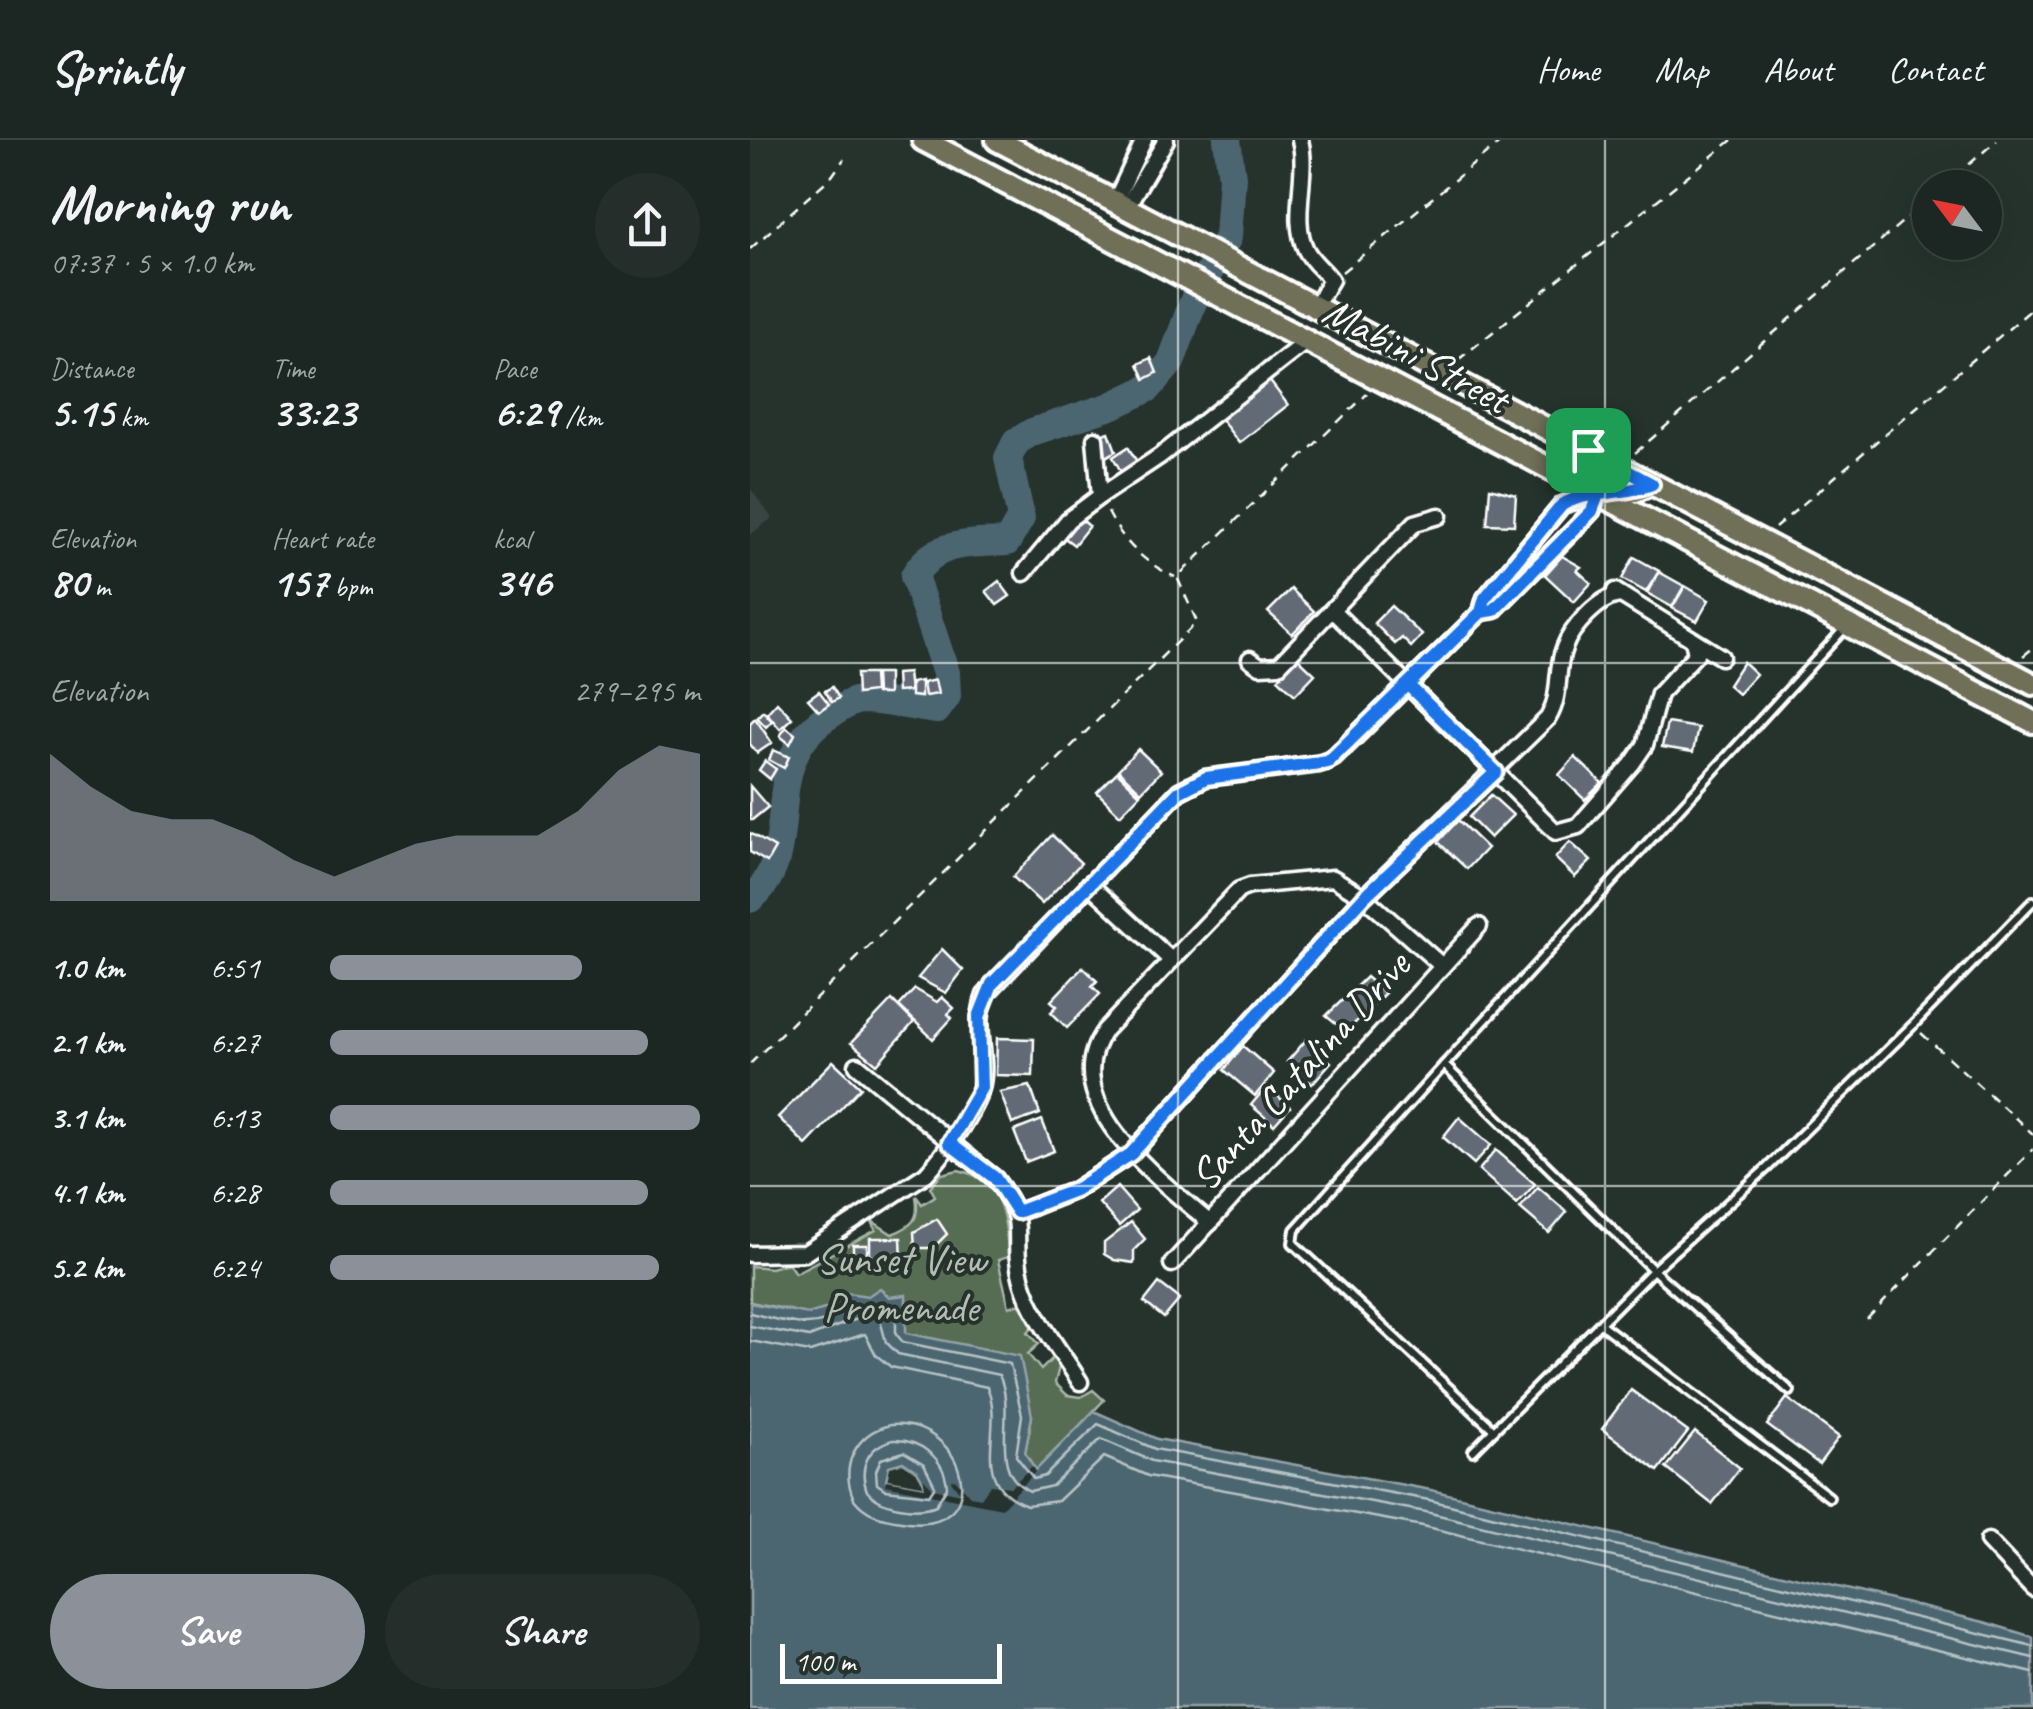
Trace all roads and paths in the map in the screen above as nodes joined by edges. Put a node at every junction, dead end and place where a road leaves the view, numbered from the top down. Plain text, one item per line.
1 (923, 140) edge
2 (997, 140) edge
3 (1144, 140) edge
4 (1166, 140) edge
5 (1300, 140) edge
6 (1504, 140) edge
7 (1732, 140) edge
8 (1997, 140) edge
9 (844, 158) dead end
10 (1963, 170) edge
11 (1120, 205) junction
12 (1912, 214) edge
13 (750, 249) edge
14 (1331, 280) junction
15 (1315, 308) junction
16 (2033, 308) edge
17 (1308, 340) junction
18 (1441, 373) junction
19 (1382, 380) junction
20 (1095, 438) dead end
21 (1588, 450) junction
22 (1619, 467) junction
23 (1652, 484) junction
24 (1598, 495) junction
25 (1100, 496) junction
26 (1438, 516) dead end
27 (1540, 532) junction
28 (1760, 541) junction
29 (1556, 548) junction
30 (1024, 573) dead end
31 (1177, 577) junction
32 (1334, 612) junction
33 (1481, 612) junction
34 (1846, 627) junction
35 (1693, 640) junction
36 (1720, 657) dead end
37 (1250, 659) dead end
38 (2033, 684) edge
39 (1408, 685) junction
40 (2033, 722) edge
41 (1496, 772) junction
42 (1089, 884) junction
43 (1364, 897) junction
44 (2033, 901) edge
45 (1479, 926) dead end
46 (1171, 960) junction
47 (1442, 966) junction
48 (1912, 1026) junction
49 (750, 1064) edge
50 (857, 1065) dead end
51 (1444, 1065) junction
52 (2033, 1134) edge
53 (949, 1143) junction
54 (2033, 1149) edge
55 (1131, 1154) junction
56 (1017, 1212) junction
57 (1210, 1222) junction
58 (750, 1254) edge
59 (1172, 1264) dead end
60 (1653, 1270) junction
61 (1867, 1319) dead end
62 (1602, 1325) junction
63 (1080, 1382) dead end
64 (1790, 1390) dead end
65 (1494, 1430) junction
66 (1473, 1451) dead end
67 (1829, 1497) dead end
68 (1988, 1542) dead end
69 (2033, 1589) edge

1 - 17 main road, Mabini Street
2 - 11 main road, Mabini Street
3 - 11 street
4 - 11 street
5 - 14 street
6 - 14 path
7 - 18 path
8 - 10 path
9 - 13 path
11 - 15 main road, Mabini Street
12 - 22 path
14 - 15 street
15 - 18 main road, Mabini Street
16 - 28 path
17 - 19 main road, Mabini Street
17 - 25 street
18 - 21 main road, Mabini Street
19 - 24 main road, Mabini Street
19 - 31 path
20 - 25 street
21 - 22 main road, Mabini Street
21 - 24 main road
22 - 23 main road, Mabini Street
23 - 24 main road
23 - 28 main road, Mabini Street
24 - 27 street
24 - 29 street
24 - 34 main road, Mabini Street
25 - 30 street
25 - 31 path
26 - 32 street
27 - 29 street
27 - 33 street
28 - 38 main road, Mabini Street
29 - 33 street
31 - 49 path
32 - 37 street
32 - 39 street
33 - 39 street
34 - 40 main road, Mabini Street
34 - 51 lane
35 - 36 street
35 - 41 street
35 - 41 street
39 - 41 street
39 - 42 street
41 - 43 street
42 - 46 street
42 - 53 street
43 - 46 street
43 - 47 street
43 - 55 street
44 - 48 lane
45 - 47 street, Santa Catalina Drive
46 - 55 street
47 - 57 street, Santa Catalina Drive
48 - 52 path
48 - 60 lane
50 - 53 street
51 - 60 lane
51 - 65 lane
53 - 56 street
53 - 58 street
54 - 61 path
55 - 56 street
55 - 57 street
56 - 63 street
57 - 59 street, Santa Catalina Drive
60 - 62 lane
60 - 64 lane
62 - 65 lane
62 - 67 lane
65 - 66 lane
68 - 69 street

